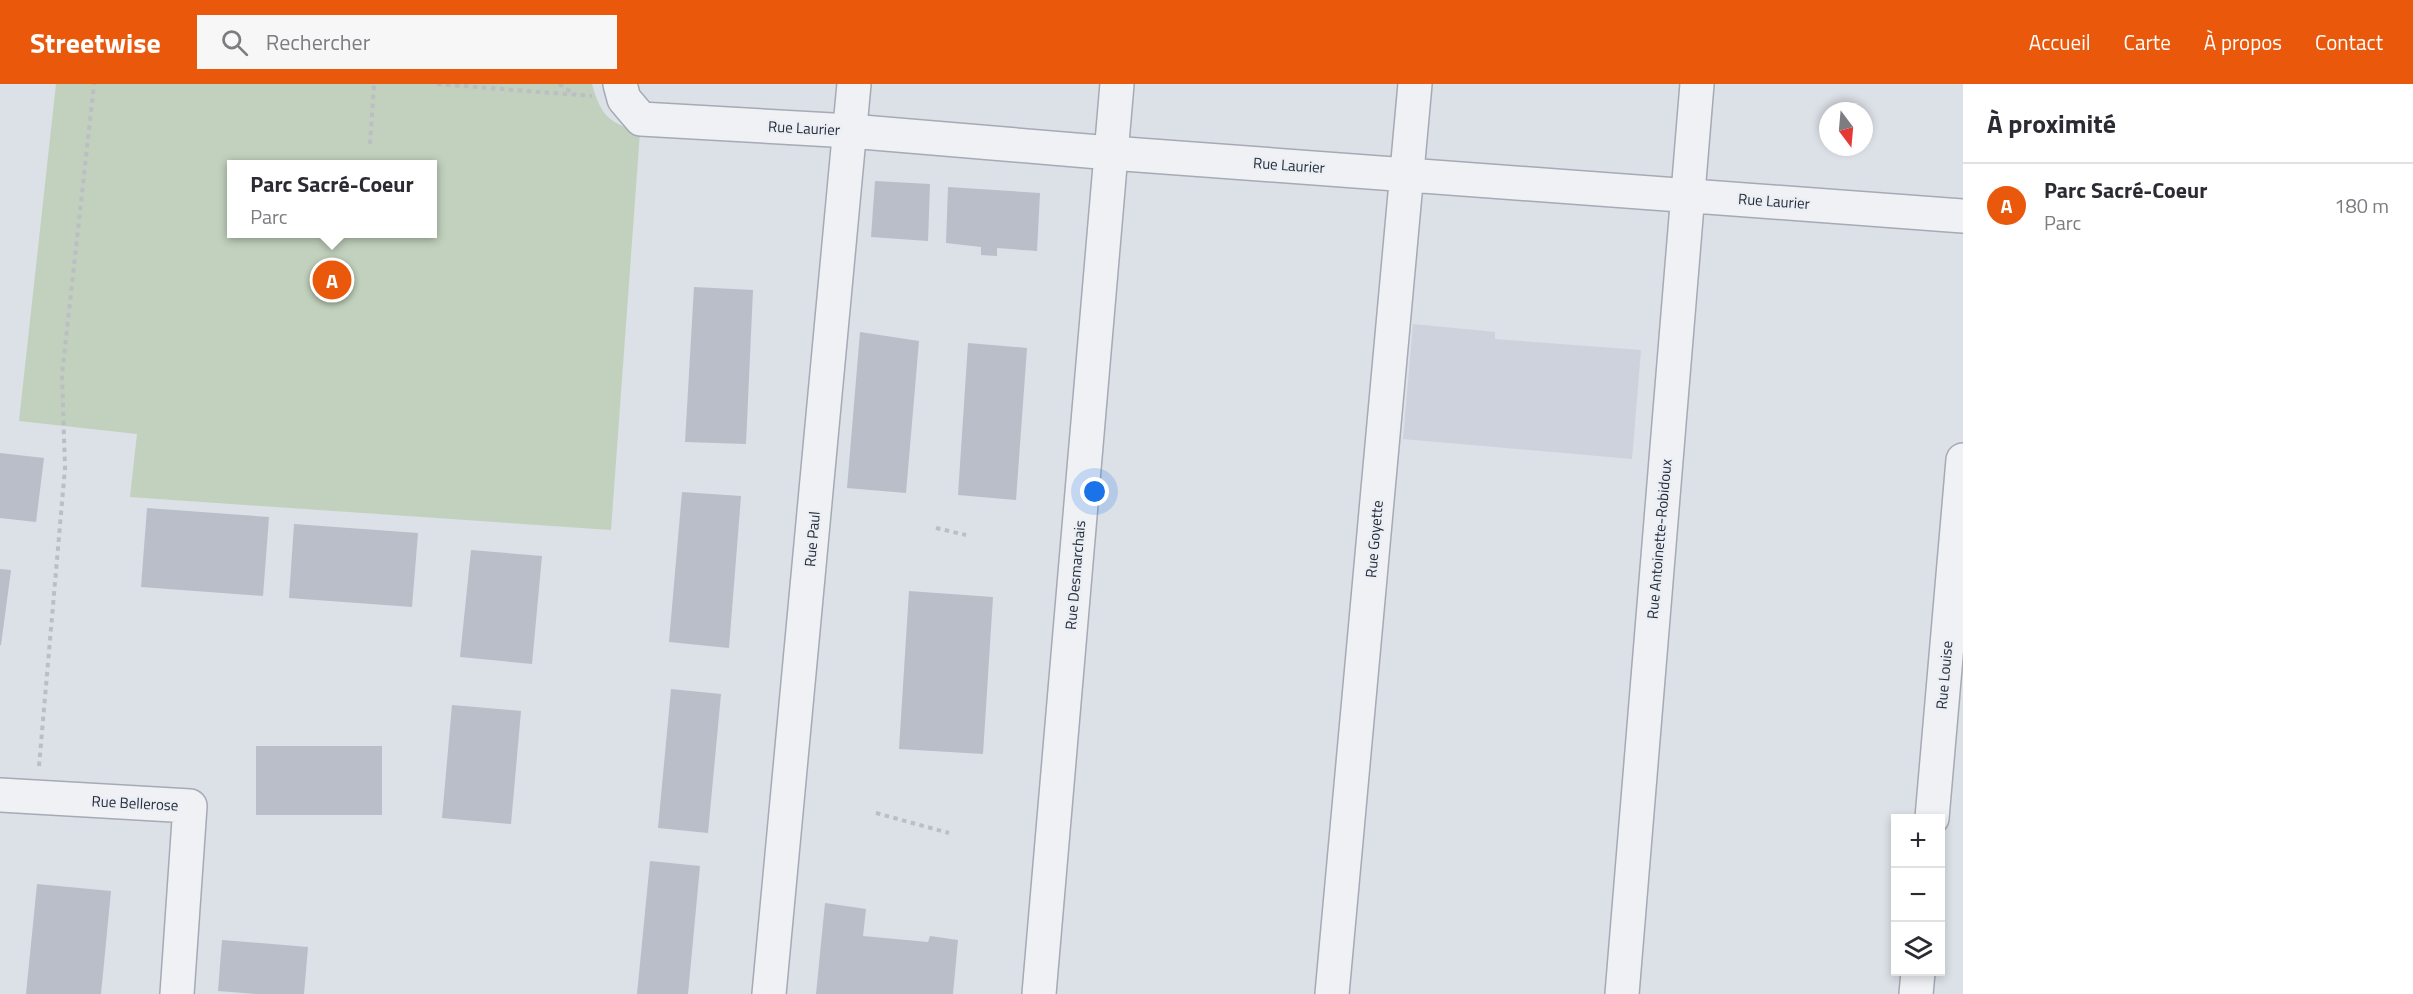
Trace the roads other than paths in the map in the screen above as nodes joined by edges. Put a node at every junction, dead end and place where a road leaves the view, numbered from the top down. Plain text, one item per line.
1 (854, 84) edge
2 (1117, 84) edge
3 (1415, 84) edge
4 (1697, 84) edge
5 (622, 92) edge
6 (850, 131) junction
7 (1111, 153) junction
8 (1407, 173) junction
9 (1687, 195) junction
10 (1963, 216) edge
11 (1963, 460) edge
12 (0, 795) edge
13 (1932, 814) edge
14 (1918, 976) edge
15 (177, 994) edge
16 (769, 994) edge
17 (1039, 994) edge
18 (1332, 994) edge
19 (1622, 994) edge
20 (1916, 994) edge

1 - 6 street, Rue Paul
2 - 7 street, Rue Desmarchais
3 - 8 street, Rue Goyette
4 - 9 street, Rue Antoinette-Robidoux
5 - 6 street, Rue Laurier
6 - 7 street, Rue Laurier
6 - 16 street, Rue Paul
7 - 8 street, Rue Laurier
7 - 17 street, Rue Desmarchais
8 - 9 street, Rue Laurier
8 - 18 street, Rue Goyette
9 - 10 street, Rue Laurier
9 - 19 street, Rue Antoinette-Robidoux
11 - 13 street, Rue Louise
12 - 15 street, Rue Bellerose
14 - 20 street

